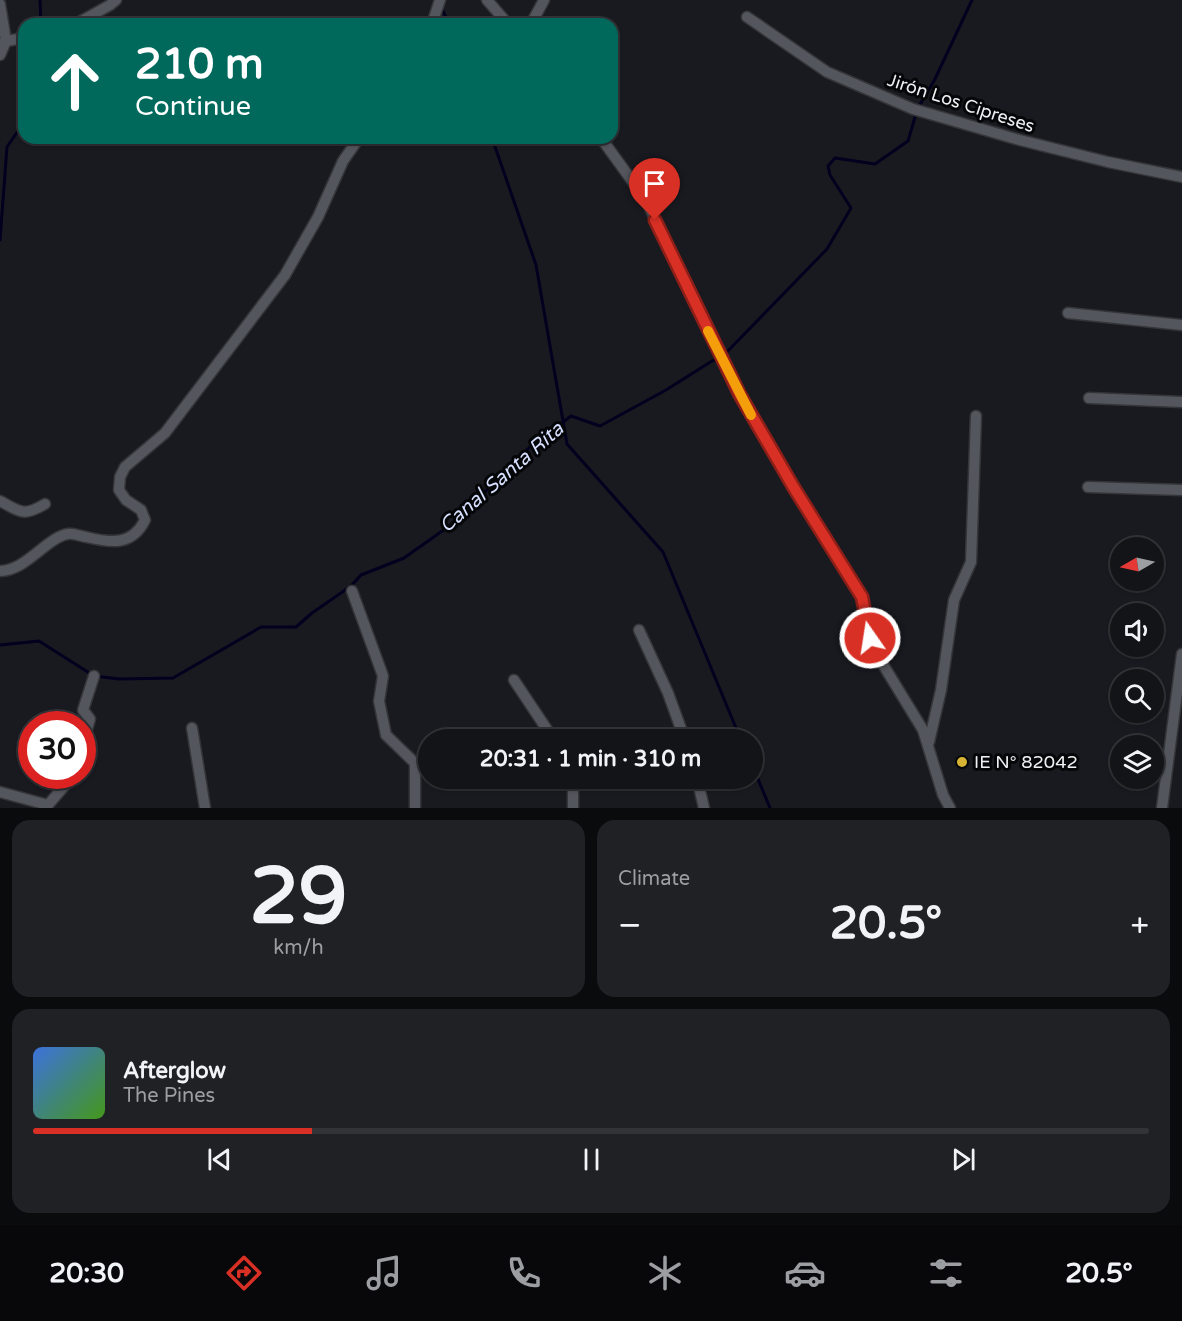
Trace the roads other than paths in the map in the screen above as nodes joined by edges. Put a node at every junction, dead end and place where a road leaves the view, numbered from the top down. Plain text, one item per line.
1 (116, 0) edge
2 (440, 0) edge
3 (487, 0) edge
4 (544, 0) edge
5 (0, 4) edge
6 (747, 17) dead end
7 (87, 18) edge
8 (434, 18) edge
9 (503, 18) edge
10 (534, 18) edge
11 (18, 39) edge
12 (3, 43) edge
13 (0, 55) edge
14 (355, 144) edge
15 (605, 144) edge
16 (1182, 177) edge
17 (1068, 313) dead end
18 (1182, 325) edge
19 (1089, 398) dead end
20 (1182, 402) edge
21 (976, 416) dead end
22 (1089, 487) dead end
23 (1182, 490) edge
24 (0, 501) edge
25 (45, 504) dead end
26 (0, 571) edge
27 (352, 591) dead end
28 (639, 630) dead end
29 (1182, 654) edge
30 (94, 676) dead end
31 (514, 680) dead end
32 (84, 711) edge
33 (192, 728) dead end
34 (547, 729) edge
35 (681, 729) edge
36 (928, 742) junction
37 (62, 789) edge
38 (573, 789) edge
39 (700, 789) edge
40 (0, 792) edge
41 (206, 808) edge
42 (415, 808) edge
43 (573, 808) edge
44 (704, 808) edge
45 (950, 808) edge
46 (1162, 808) edge

1 - 7 street
2 - 8 street
3 - 9 street
4 - 10 street
5 - 12 street
6 - 16 street, Jirón Los Cipreses
11 - 12 street
12 - 13 street
14 - 26 street
15 - 36 street
17 - 18 street
19 - 20 street
21 - 36 street
22 - 23 street
24 - 25 street
27 - 42 street
28 - 35 street
29 - 46 street
30 - 32 street
31 - 34 street
33 - 41 street
36 - 45 street
37 - 40 street
38 - 43 street
39 - 44 street

